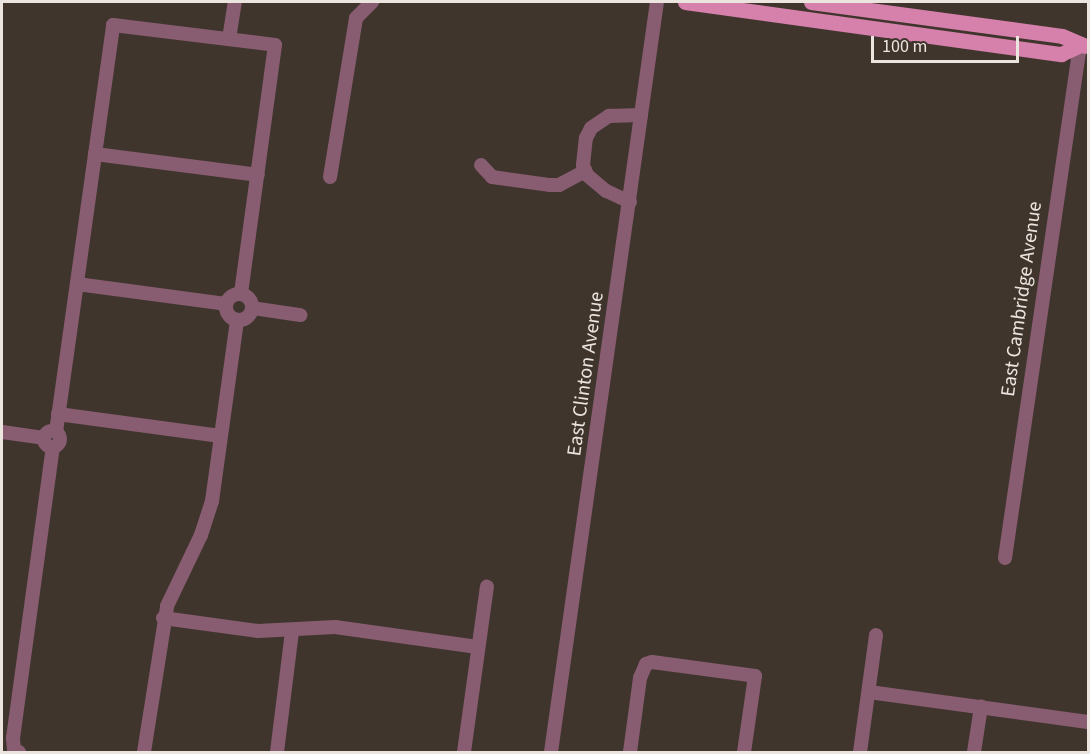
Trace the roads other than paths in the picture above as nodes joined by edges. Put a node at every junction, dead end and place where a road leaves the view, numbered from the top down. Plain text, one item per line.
1 (235, 2) edge
2 (372, 2) edge
3 (657, 2) edge
4 (686, 2) edge
5 (811, 2) edge
6 (229, 39) junction
7 (1084, 46) edge
8 (641, 116) junction
9 (95, 154) junction
10 (481, 165) dead end
11 (585, 171) junction
12 (258, 175) junction
13 (330, 177) dead end
14 (630, 201) junction
15 (77, 284) junction
16 (241, 294) junction
17 (226, 304) junction
18 (252, 309) junction
19 (300, 315) dead end
20 (237, 320) junction
21 (58, 414) junction
22 (2, 432) edge
23 (221, 436) junction
24 (51, 439) junction
25 (1005, 558) dead end
26 (487, 587) dead end
27 (163, 618) junction
28 (292, 631) junction
29 (876, 635) dead end
30 (478, 647) junction
31 (869, 692) junction
32 (981, 706) junction
33 (1089, 722) edge
34 (19, 753) edge
35 (144, 753) edge
36 (277, 753) edge
37 (464, 753) edge
38 (551, 753) edge
39 (630, 753) edge
40 (744, 753) edge
41 (860, 753) edge
42 (974, 753) edge

1 - 6 street
2 - 13 street
3 - 8 street, East Clinton Avenue
4 - 7 main road
5 - 7 main road
6 - 9 street
6 - 12 street
7 - 25 street, East Cambridge Avenue
8 - 11 street
8 - 14 street, East Clinton Avenue
9 - 12 street
9 - 15 street
10 - 11 street
11 - 14 street
12 - 16 street
14 - 38 street, East Clinton Avenue
15 - 17 street
15 - 21 street
16 - 17 street
16 - 18 street
17 - 20 street
18 - 19 street
18 - 20 street
20 - 23 street
21 - 23 street
21 - 24 street
22 - 24 street
23 - 27 street
24 - 34 street
26 - 30 street
27 - 28 street
27 - 35 street
28 - 30 street
28 - 36 street
29 - 31 street
30 - 37 street
31 - 32 street
31 - 41 street
32 - 33 street
32 - 42 street
39 - 40 street

